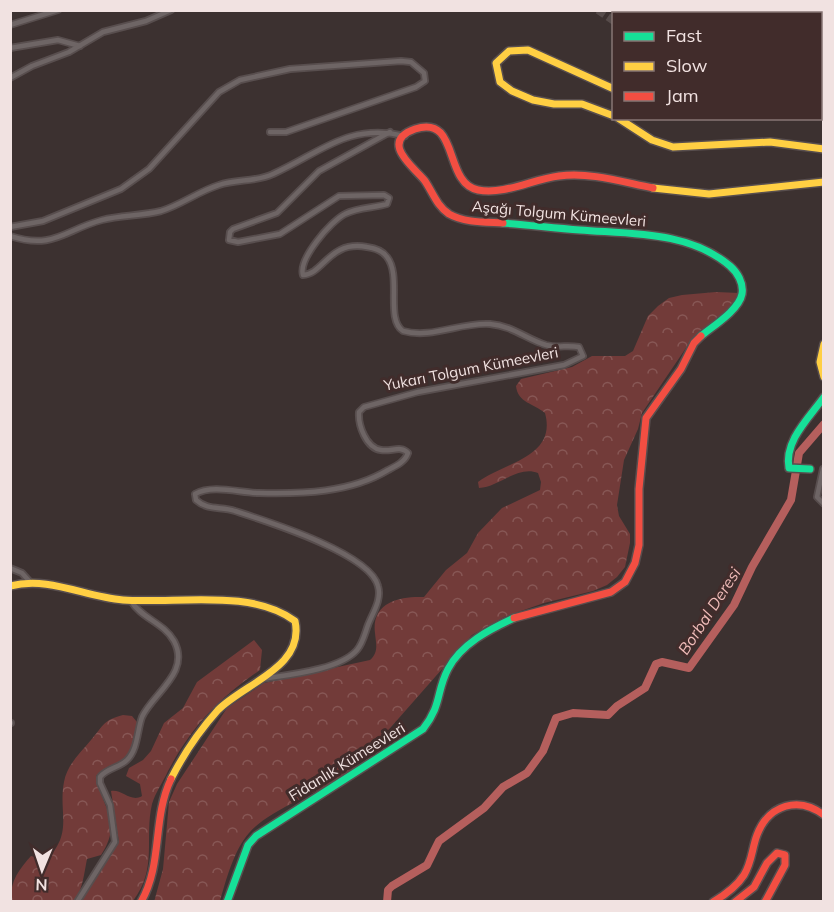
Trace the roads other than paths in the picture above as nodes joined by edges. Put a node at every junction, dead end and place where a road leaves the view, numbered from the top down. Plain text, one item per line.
1 (58, 10) edge
2 (171, 10) edge
3 (10, 25) edge
4 (80, 46) junction
5 (10, 48) edge
6 (10, 78) edge
7 (612, 88) edge
8 (612, 115) edge
9 (621, 120) edge
10 (270, 132) dead end
11 (390, 132) junction
12 (405, 136) junction
13 (824, 149) edge
14 (824, 182) edge
15 (10, 227) edge
16 (10, 236) edge
17 (743, 290) joint
18 (824, 344) edge
19 (824, 377) edge
20 (824, 397) edge
21 (823, 468) edge
22 (810, 469) joint
23 (824, 504) edge
24 (10, 568) edge
25 (30, 582) junction
26 (10, 586) edge
27 (131, 601) junction
28 (256, 680) junction
29 (824, 815) edge
30 (77, 902) edge
31 (141, 902) edge
32 (227, 902) edge
33 (713, 902) edge
34 (735, 902) edge
35 (765, 902) edge

1 - 3 street
2 - 4 street
4 - 5 street
4 - 6 street
7 - 8 main road
9 - 13 main road
10 - 15 street
11 - 12 street
11 - 16 street
11 - 28 street, Yukarı Tolgum Kümeevleri
12 - 14 main road, Aşağı Tolgum Kümeevleri
12 - 17 main road, Aşağı Tolgum Kümeevleri
17 - 32 main road, Fidanlık Kümeevleri
18 - 19 main road
20 - 22 main road
21 - 22 street
21 - 23 street
24 - 25 street
25 - 26 main road
25 - 27 main road
27 - 28 main road
27 - 30 street
28 - 31 main road
29 - 33 main road
34 - 35 main road

